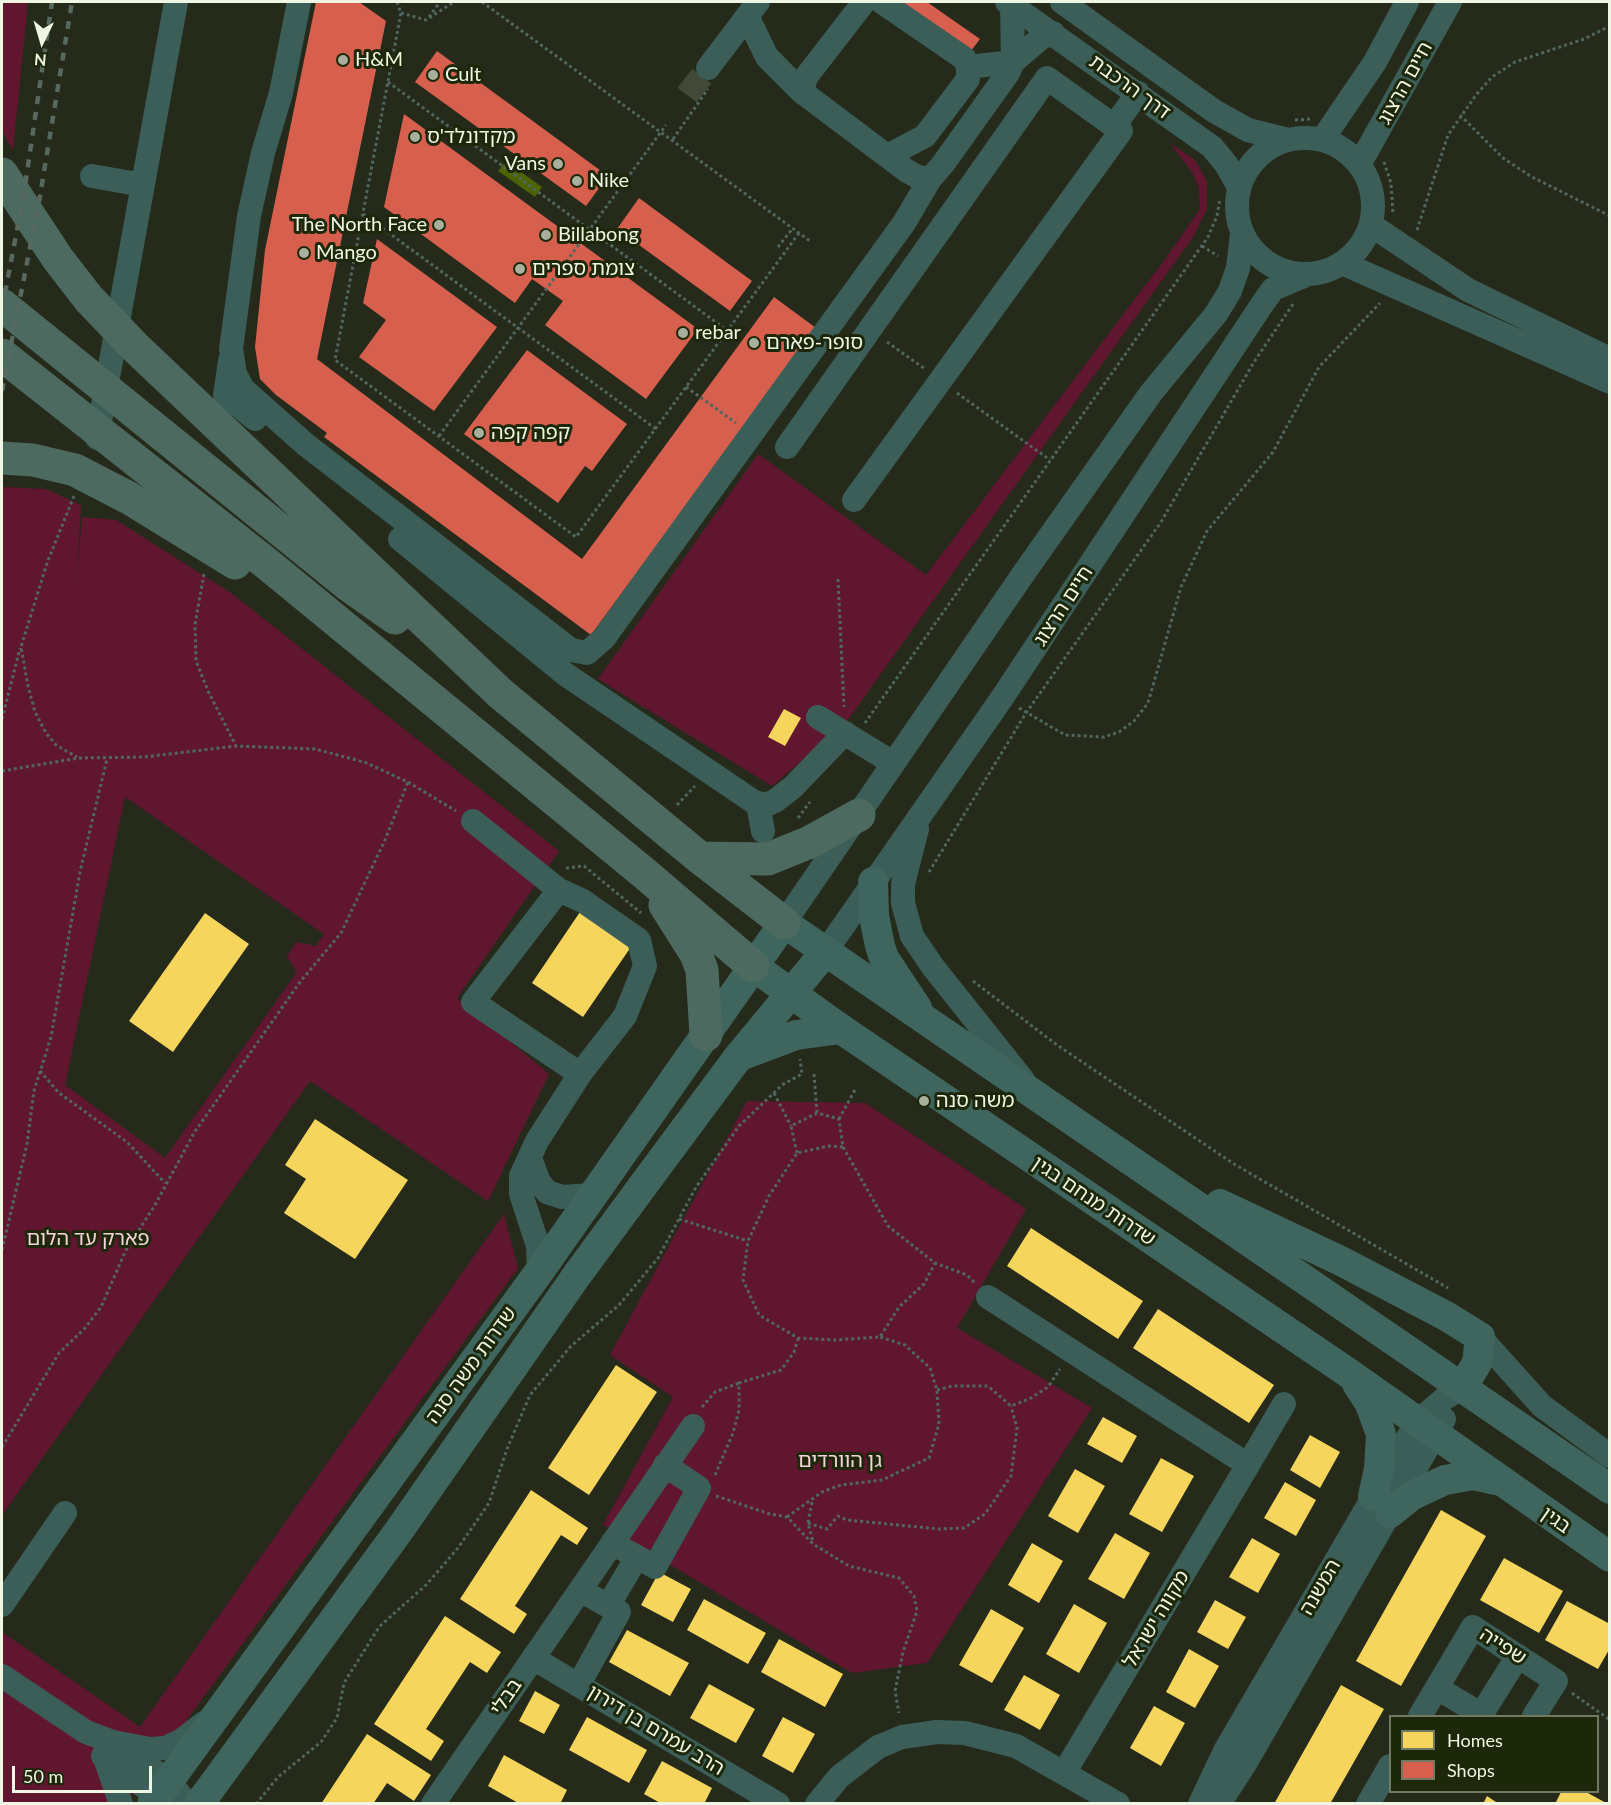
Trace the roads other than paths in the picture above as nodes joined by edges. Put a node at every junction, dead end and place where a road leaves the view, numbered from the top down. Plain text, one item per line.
1 (176, 2) edge
2 (298, 2) edge
3 (864, 2) edge
4 (882, 2) edge
5 (1062, 2) edge
6 (1407, 2) edge
7 (1450, 2) edge
8 (1009, 3) edge
9 (748, 6) edge
10 (1053, 33) junction
11 (1013, 62) junction
12 (703, 65) tunnel mouth
13 (968, 67) junction
14 (802, 92) junction
15 (1138, 93) junction
16 (1114, 126) junction
17 (1288, 140) junction
18 (1322, 140) junction
19 (887, 156) junction
20 (1359, 165) junction
21 (2, 174) edge
22 (92, 176) dead end
23 (930, 179) junction
24 (143, 185) junction
25 (1230, 191) junction
26 (1371, 225) junction
27 (1242, 234) junction
28 (1342, 263) junction
29 (1309, 274) junction
30 (2, 305) edge
31 (231, 349) junction
32 (2, 355) edge
33 (1610, 359) edge
34 (1610, 382) edge
35 (48, 408) dead end
36 (787, 447) dead end
37 (2, 458) edge
38 (854, 500) dead end
39 (264, 573) junction
40 (501, 694) junction
41 (818, 717) dead end
42 (850, 736) junction
43 (893, 763) junction
44 (758, 804) junction
45 (922, 812) junction
46 (859, 815) junction
47 (473, 821) road end
48 (763, 831) dead end
49 (700, 858) junction
50 (644, 873) junction
51 (873, 882) junction
52 (559, 890) junction
53 (784, 923) junction
54 (826, 951) junction
55 (753, 966) junction
56 (792, 994) junction
57 (926, 1020) junction
58 (841, 1029) junction
59 (706, 1035) junction
60 (739, 1056) junction
61 (580, 1074) junction
62 (1032, 1093) junction
63 (530, 1158) junction
64 (1150, 1172) junction
65 (591, 1195) junction
66 (539, 1272) junction
67 (988, 1297) road end
68 (1480, 1337) junction
69 (1347, 1372) junction
70 (1462, 1388) junction
71 (1284, 1404) dead end
72 (693, 1426) road end
73 (1426, 1428) junction
74 (1610, 1456) edge
75 (1248, 1465) junction
76 (665, 1466) junction
77 (1503, 1483) junction
78 (1610, 1489) edge
79 (1381, 1504) junction
80 (64, 1513) dead end
81 (612, 1543) junction
82 (637, 1557) junction
83 (1610, 1557) edge
84 (580, 1590) junction
85 (2, 1605) edge
86 (608, 1606) junction
87 (1518, 1656) junction
88 (533, 1658) junction
89 (2, 1676) edge
90 (579, 1684) junction
91 (1437, 1688) junction
92 (218, 1713) junction
93 (1421, 1715) edge
94 (1481, 1715) edge
95 (1484, 1715) edge
96 (1535, 1715) edge
97 (108, 1749) junction
98 (1389, 1768) edge
99 (1064, 1773) junction
100 (168, 1798) edge
101 (1210, 1801) edge
102 (121, 1803) edge
103 (199, 1803) edge
104 (433, 1803) edge
105 (778, 1803) edge
106 (817, 1803) edge
107 (1118, 1803) edge
108 (1368, 1803) edge

1 - 24 street
2 - 31 street
3 - 14 street
4 - 13 street
5 - 17 street, דרך הרכבת
6 - 18 street, חיים הרצוג
7 - 20 street, חיים הרצוג
8 - 10 street, דרך הרכבת
8 - 11 street
9 - 12 street
9 - 14 street
10 - 11 street
10 - 15 street, דרך הרכבת
11 - 13 street
11 - 23 street
13 - 19 street
14 - 19 street
15 - 16 street
15 - 25 street, דרך הרכבת
16 - 36 street
16 - 38 street
17 - 18 street
17 - 25 street
18 - 20 street
19 - 23 street
20 - 26 street
21 - 40 highway
22 - 24 street
23 - 31 street
24 - 35 street
25 - 27 street
26 - 28 street
26 - 33 street
27 - 29 street
27 - 43 street
28 - 29 street
28 - 34 street
29 - 45 street, חיים הרצוג
30 - 40 highway
31 - 44 street
32 - 39 highway
37 - 39 highway
39 - 50 highway
40 - 49 highway
41 - 42 street
42 - 43 street
42 - 44 street
43 - 46 street
44 - 48 street
45 - 51 street, חיים הרצוג
45 - 62 street
46 - 49 highway
46 - 53 street
47 - 52 street
49 - 53 highway
50 - 55 highway
50 - 59 highway
51 - 54 street, חיים הרצוג
51 - 57 main road
52 - 61 street
52 - 61 street
53 - 54 main road
53 - 55 main road, שדרות משה סנה
54 - 56 main road, שדרות משה סנה
54 - 57 main road
55 - 56 main road, שדרות מנחם בגין
55 - 59 main road, שדרות משה סנה
56 - 58 main road, שדרות מנחם בגין
56 - 60 main road, שדרות משה סנה
57 - 62 main road
58 - 60 main road
58 - 69 main road, שדרות מנחם בגין
59 - 65 main road, שדרות משה סנה
60 - 103 main road, שדרות משה סנה
61 - 63 street
62 - 64 main road
63 - 65 street
63 - 66 street
64 - 68 main road
64 - 70 main road
65 - 66 main road, שדרות משה סנה
66 - 92 main road, שדרות משה סנה
67 - 75 street
68 - 70 main road
68 - 74 street
69 - 73 main road, שדרות מנחם בגין
69 - 79 main road
70 - 73 street, המשנה
70 - 78 main road
71 - 75 street, מקווה ישראל
72 - 76 street, בבלי
73 - 77 main road, שדרות מנחם בגין
73 - 79 street, המשנה
75 - 99 street, מקווה ישראל
76 - 81 street, בבלי
76 - 82 street
77 - 79 main road
77 - 83 main road, בגין
79 - 101 street, המשנה
80 - 85 street
81 - 82 street
81 - 84 street, בבלי
82 - 86 street
84 - 86 street
84 - 88 street, בבלי
86 - 90 street
87 - 91 street, שפייה
87 - 95 street
87 - 96 street, שפייה
88 - 90 street, הרב עמרם בן דירון
88 - 104 street, בבלי
89 - 97 street
90 - 105 street, הרב עמרם בן דירון
91 - 93 street, שפייה
91 - 94 street
92 - 97 street
92 - 100 main road, שדרות משה סנה
97 - 100 street
97 - 102 street
98 - 108 street
99 - 106 street
99 - 107 street

